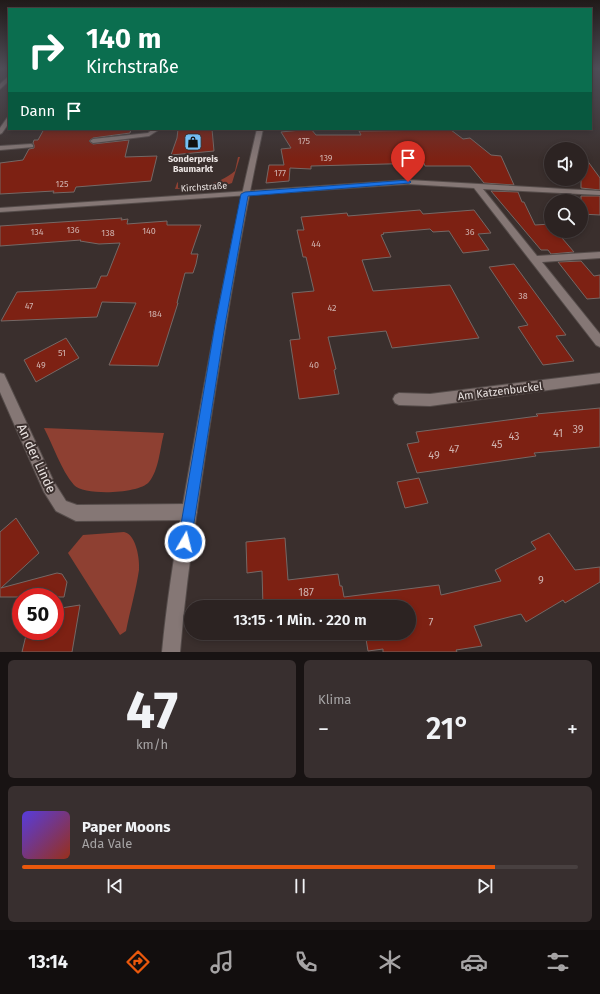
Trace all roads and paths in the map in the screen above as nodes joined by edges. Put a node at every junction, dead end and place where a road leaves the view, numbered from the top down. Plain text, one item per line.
1 (8, 121) edge
2 (155, 130) edge
3 (260, 130) edge
4 (0, 132) edge
5 (93, 141) dead end
6 (31, 146) dead end
7 (0, 148) edge
8 (476, 185) junction
9 (600, 193) edge
10 (245, 194) junction
11 (0, 210) edge
12 (600, 255) edge
13 (535, 259) junction
14 (600, 342) edge
15 (0, 378) edge
16 (600, 378) edge
17 (399, 399) dead end
18 (189, 512) junction
19 (171, 652) edge

1 - 4 lane
2 - 5 lane
3 - 10 street
6 - 7 lane
8 - 9 street, Kirchstraße
8 - 10 street, Kirchstraße
8 - 13 street
10 - 11 street, Kirchstraße
10 - 18 street
12 - 13 street
13 - 14 street
15 - 18 street, An der Linde
16 - 17 street, Am Katzenbuckel
18 - 19 street

